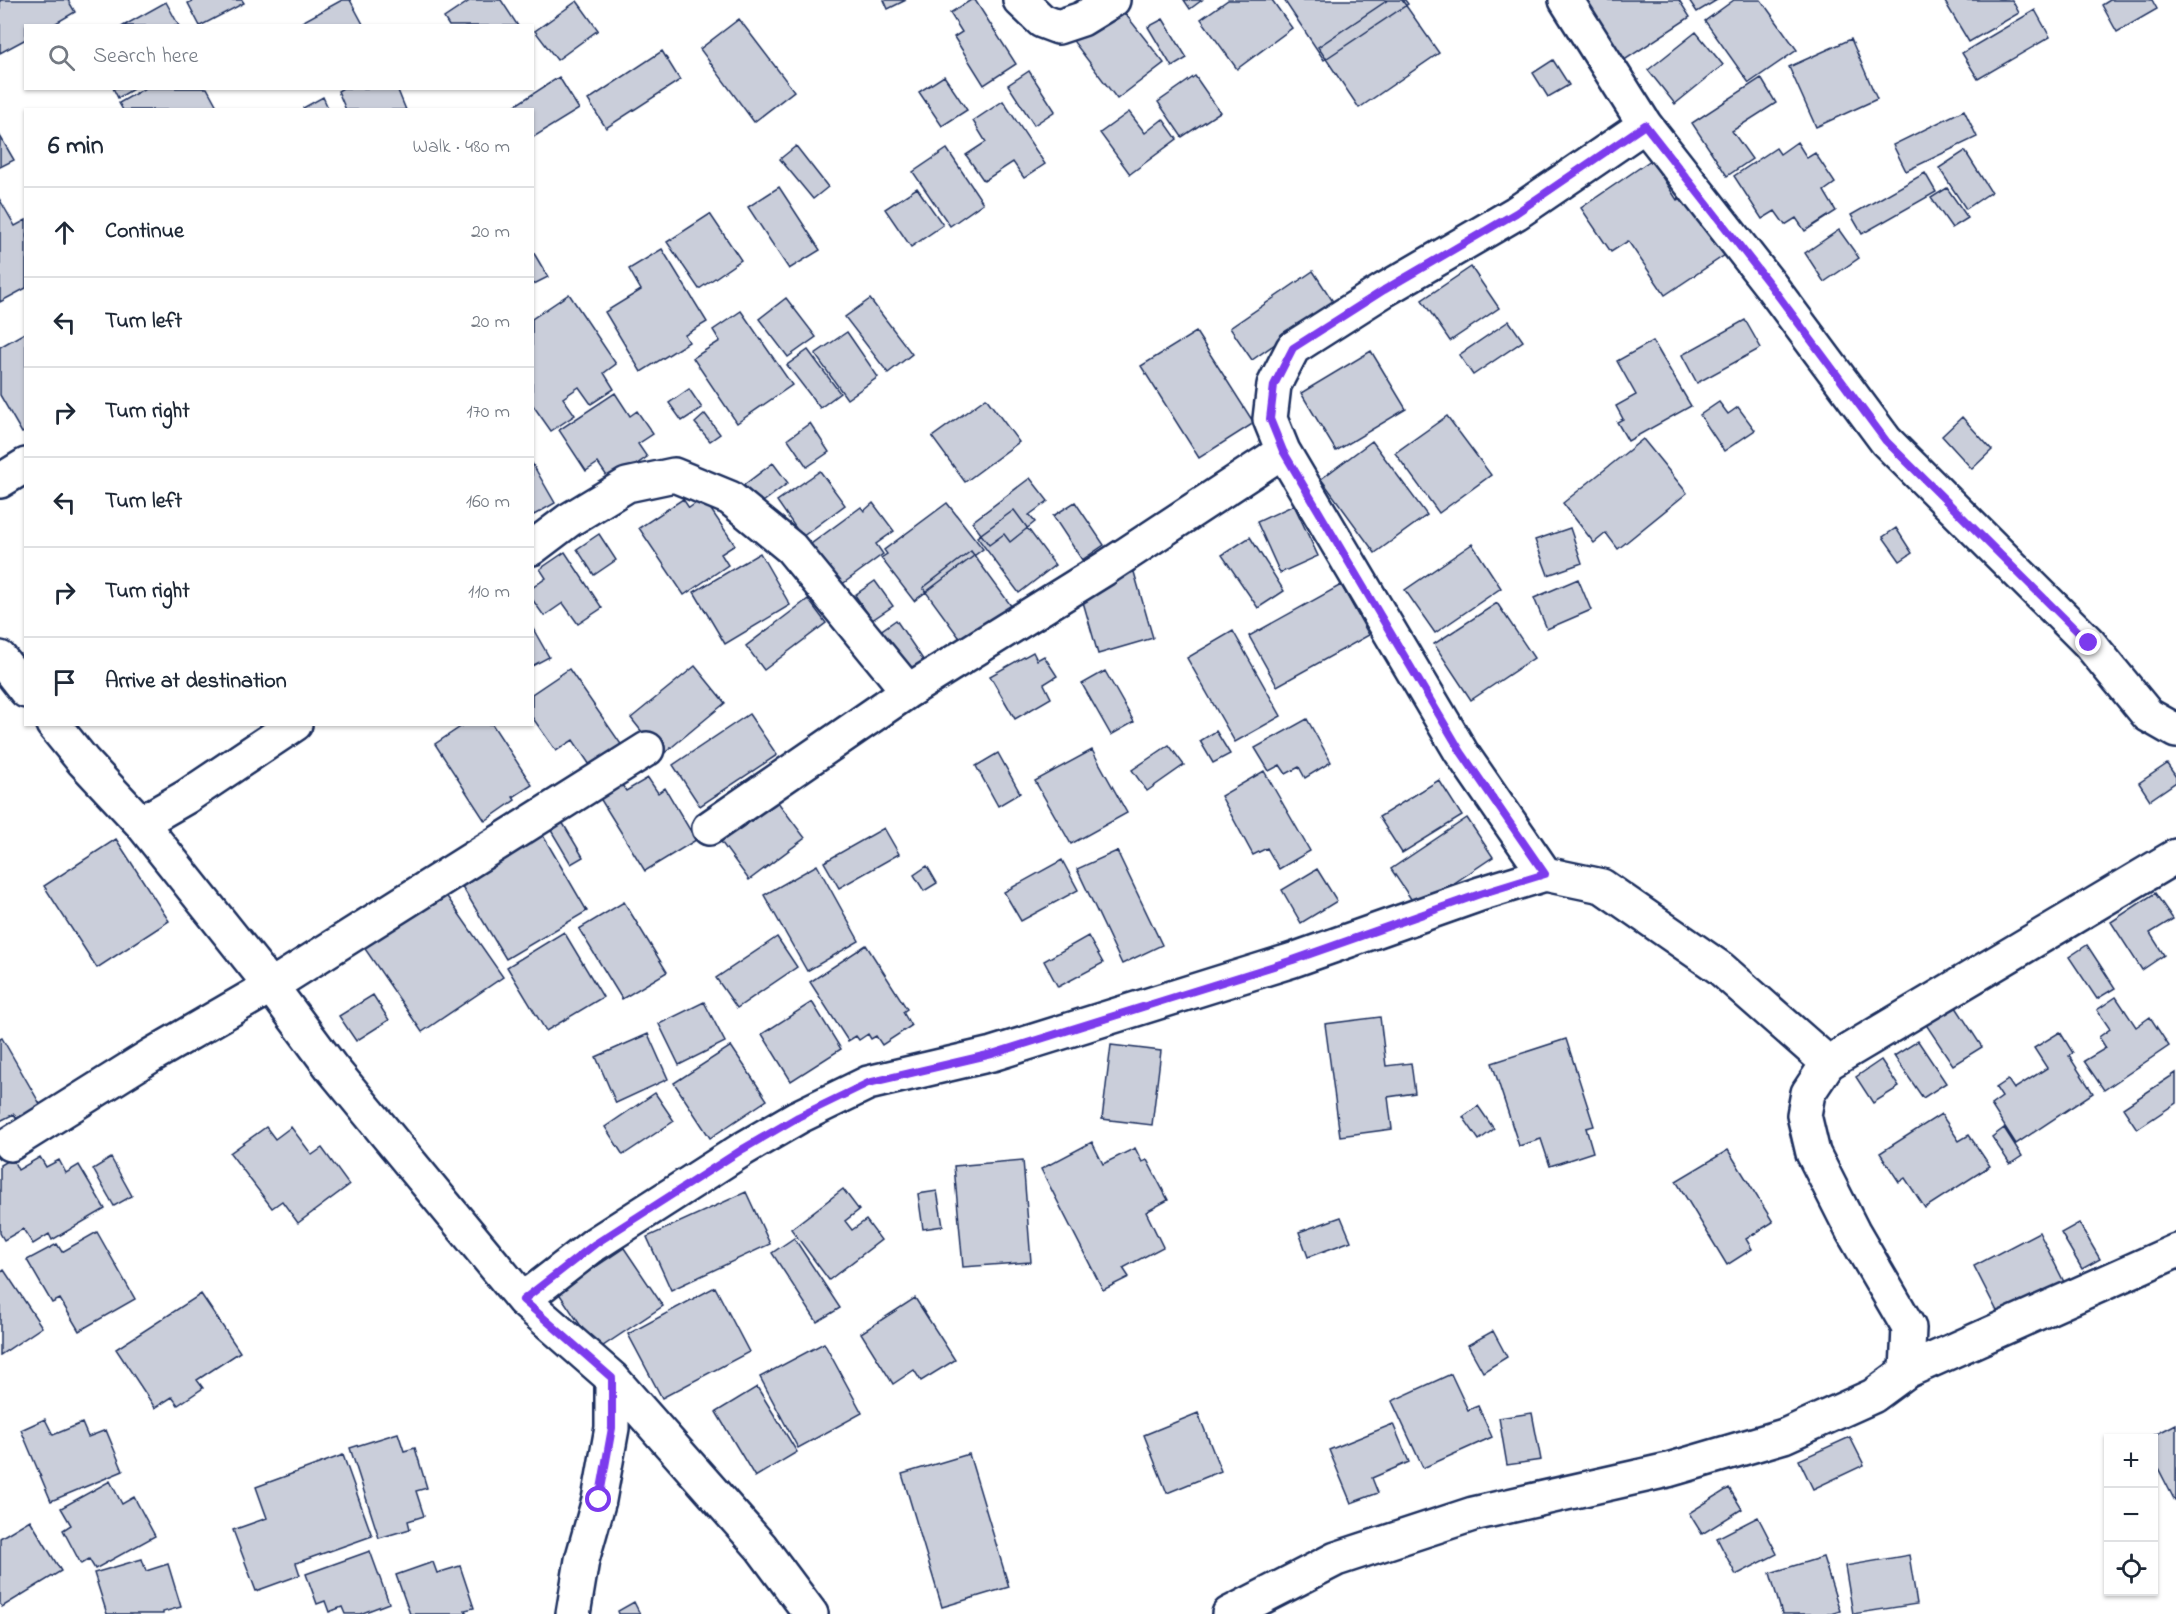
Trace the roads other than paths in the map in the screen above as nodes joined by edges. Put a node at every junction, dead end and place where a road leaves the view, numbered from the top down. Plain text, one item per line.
1 (1020, 0) edge
2 (1113, 0) edge
3 (1566, 0) edge
4 (1645, 125) junction
5 (1283, 451) junction
6 (24, 466) edge
7 (0, 481) edge
8 (534, 546) edge
9 (0, 658) edge
10 (24, 688) edge
11 (908, 691) junction
12 (55, 726) edge
13 (292, 726) edge
14 (2176, 731) edge
15 (647, 749) dead end
16 (141, 823) junction
17 (709, 828) dead end
18 (2176, 856) edge
19 (1545, 874) junction
20 (271, 986) junction
21 (1828, 1063) junction
22 (10, 1144) dead end
23 (2176, 1251) edge
24 (523, 1300) junction
25 (1906, 1371) junction
26 (612, 1378) junction
27 (573, 1614) edge
28 (811, 1614) edge
29 (1229, 1614) edge

1 - 2 street
3 - 4 street
4 - 5 street
4 - 14 street
5 - 11 street
5 - 19 street
6 - 7 street
8 - 11 street
9 - 10 street
11 - 17 street
12 - 16 street
13 - 16 street
15 - 20 street
16 - 20 street
18 - 21 street
19 - 21 street
19 - 24 street
20 - 22 street
20 - 24 street
21 - 25 street
23 - 25 street
24 - 26 street
25 - 29 street
26 - 27 street
26 - 28 street

